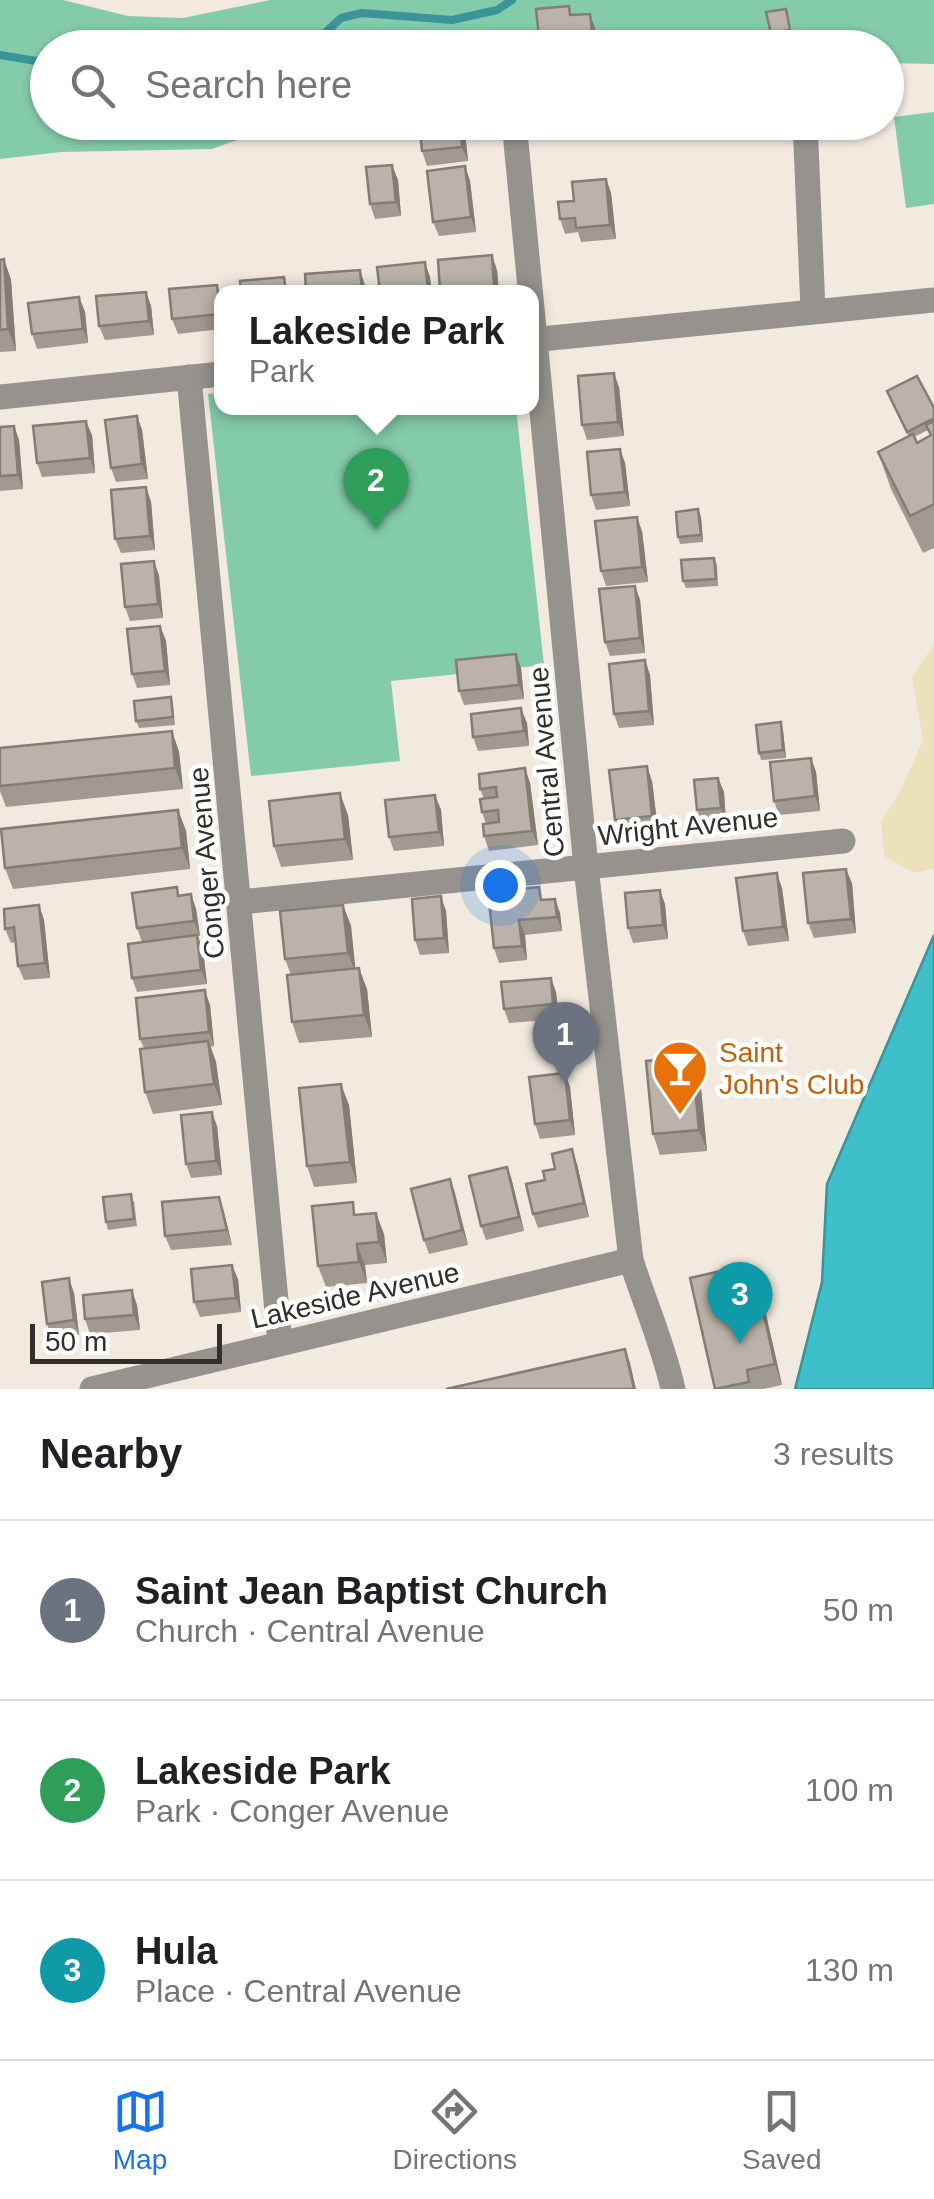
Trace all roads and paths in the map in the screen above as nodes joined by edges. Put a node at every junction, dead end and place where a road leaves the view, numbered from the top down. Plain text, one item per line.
1 (516, 140) edge
2 (806, 140) edge
3 (528, 285) edge
4 (934, 300) edge
5 (813, 310) junction
6 (539, 339) edge
7 (214, 375) edge
8 (190, 377) junction
9 (0, 398) edge
10 (539, 400) edge
11 (843, 840) dead end
12 (586, 867) junction
13 (240, 902) junction
14 (631, 1260) junction
15 (280, 1344) junction
16 (92, 1389) edge
17 (673, 1389) edge

1 - 3 street, Central Avenue
2 - 5 street
4 - 5 street
5 - 6 street
7 - 8 street
8 - 9 street
8 - 13 street, Conger Avenue
10 - 12 street, Central Avenue
11 - 12 street, Wright Avenue
12 - 13 street, Wright Avenue
12 - 14 street, Central Avenue
13 - 15 street, Conger Avenue
14 - 15 street, Lakeside Avenue
14 - 17 street, Central Avenue
15 - 16 street, Lakeside Avenue

